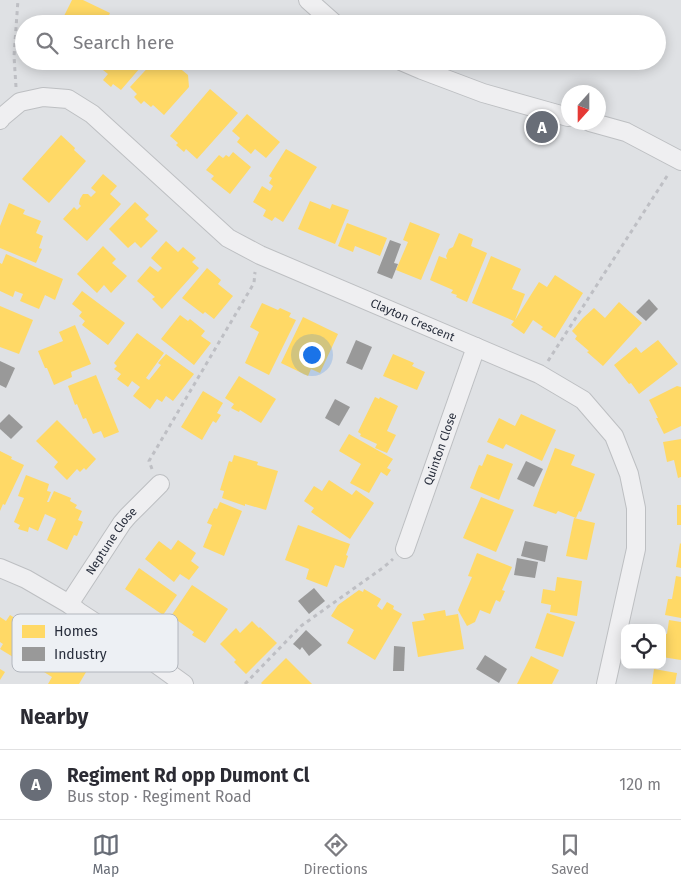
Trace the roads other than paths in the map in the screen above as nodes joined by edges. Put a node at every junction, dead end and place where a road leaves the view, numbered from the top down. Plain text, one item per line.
1 (308, 0) edge
2 (325, 15) edge
3 (422, 70) edge
4 (561, 114) edge
5 (0, 120) edge
6 (606, 126) edge
7 (680, 158) edge
8 (476, 347) junction
9 (160, 484) road end
10 (405, 549) road end
11 (0, 568) edge
12 (70, 604) junction
13 (82, 614) edge
14 (167, 672) edge
15 (184, 684) edge
16 (606, 684) edge

1 - 2 street
3 - 4 street
5 - 8 street, Clayton Crescent
6 - 7 street
8 - 10 street, Quinton Close
8 - 16 street, Clayton Crescent
9 - 12 street, Neptune Close
11 - 12 street
12 - 13 street
14 - 15 street

